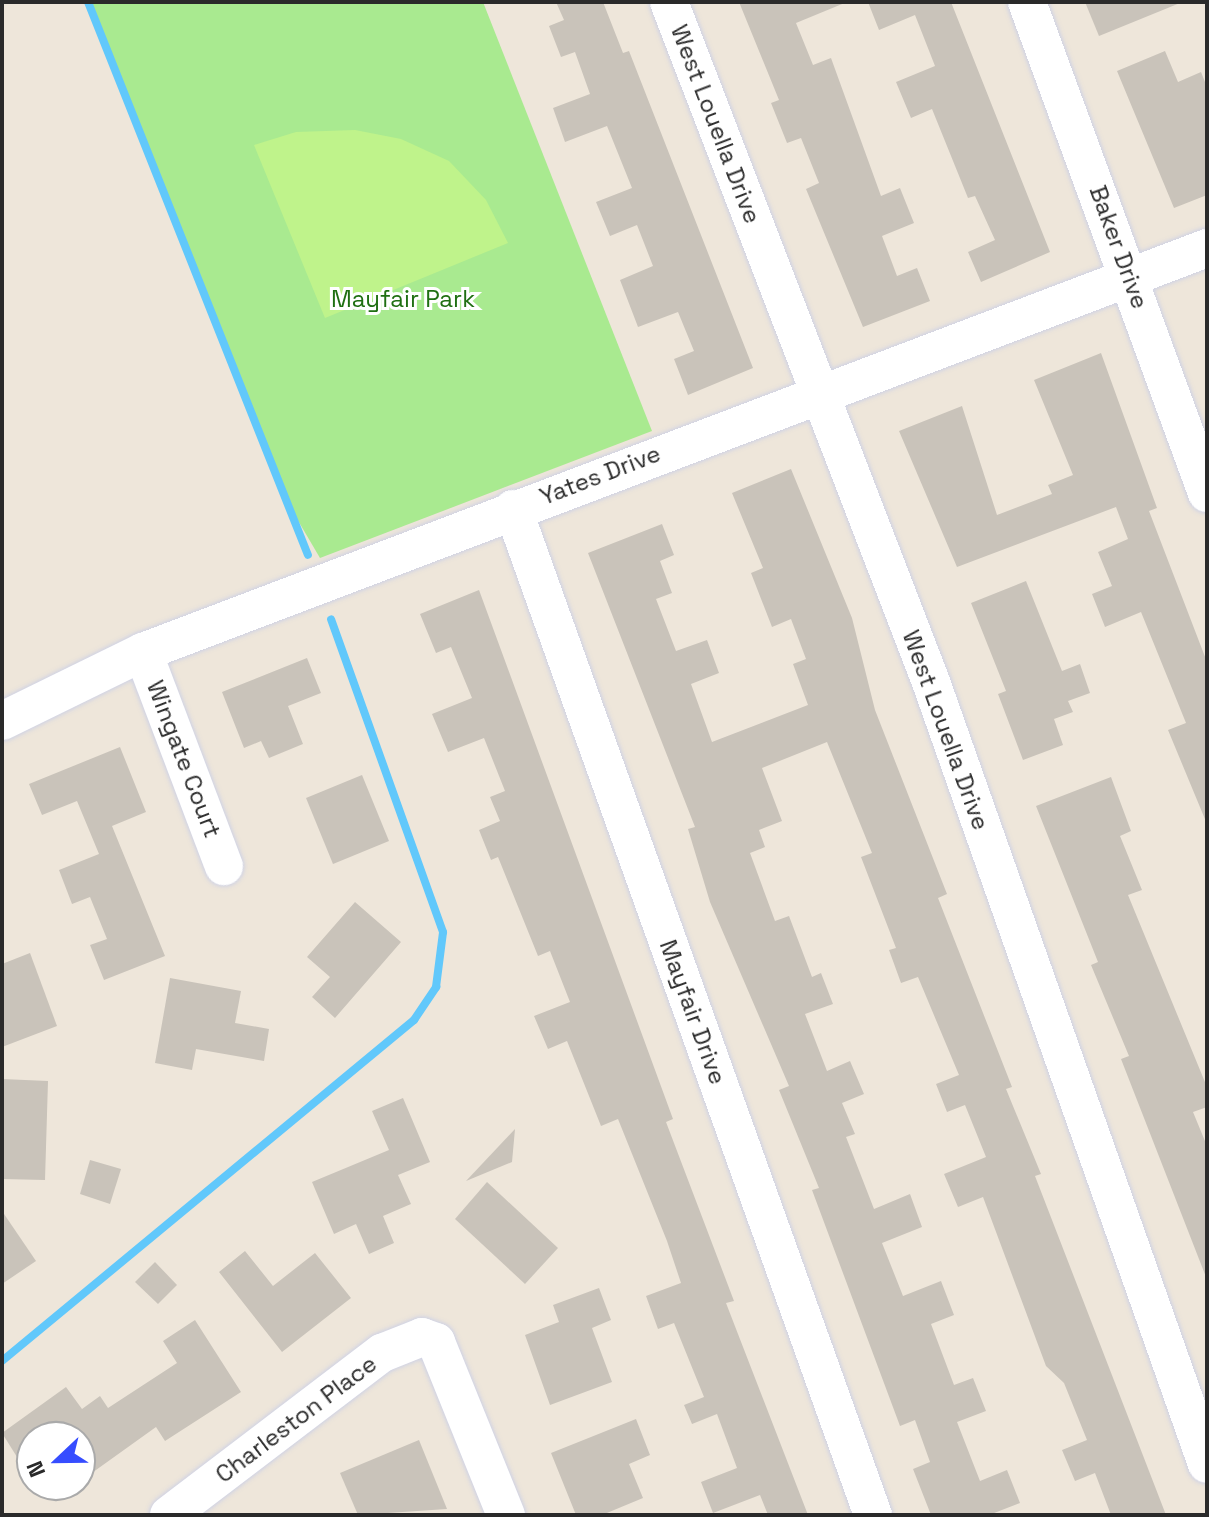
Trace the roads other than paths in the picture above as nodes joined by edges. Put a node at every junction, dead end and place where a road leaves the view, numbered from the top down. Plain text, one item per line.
1 (669, 2) edge
2 (1027, 2) edge
3 (1207, 248) edge
4 (1131, 277) junction
5 (818, 391) junction
6 (1207, 493) edge
7 (513, 509) junction
8 (143, 652) junction
9 (2, 721) edge
10 (224, 866) dead end
11 (1207, 1464) edge
12 (169, 1515) edge
13 (506, 1515) edge
14 (873, 1515) edge

1 - 5 street, West Louella Drive
2 - 4 street, Baker Drive
3 - 4 street, Yates Drive
4 - 5 street, Yates Drive
4 - 6 street, Baker Drive
5 - 7 street, Yates Drive
5 - 11 street, West Louella Drive
7 - 8 street, Yates Drive
7 - 14 street, Mayfair Drive
8 - 9 street, Yates Drive
8 - 10 street, Wingate Court
12 - 13 street, Charleston Place

